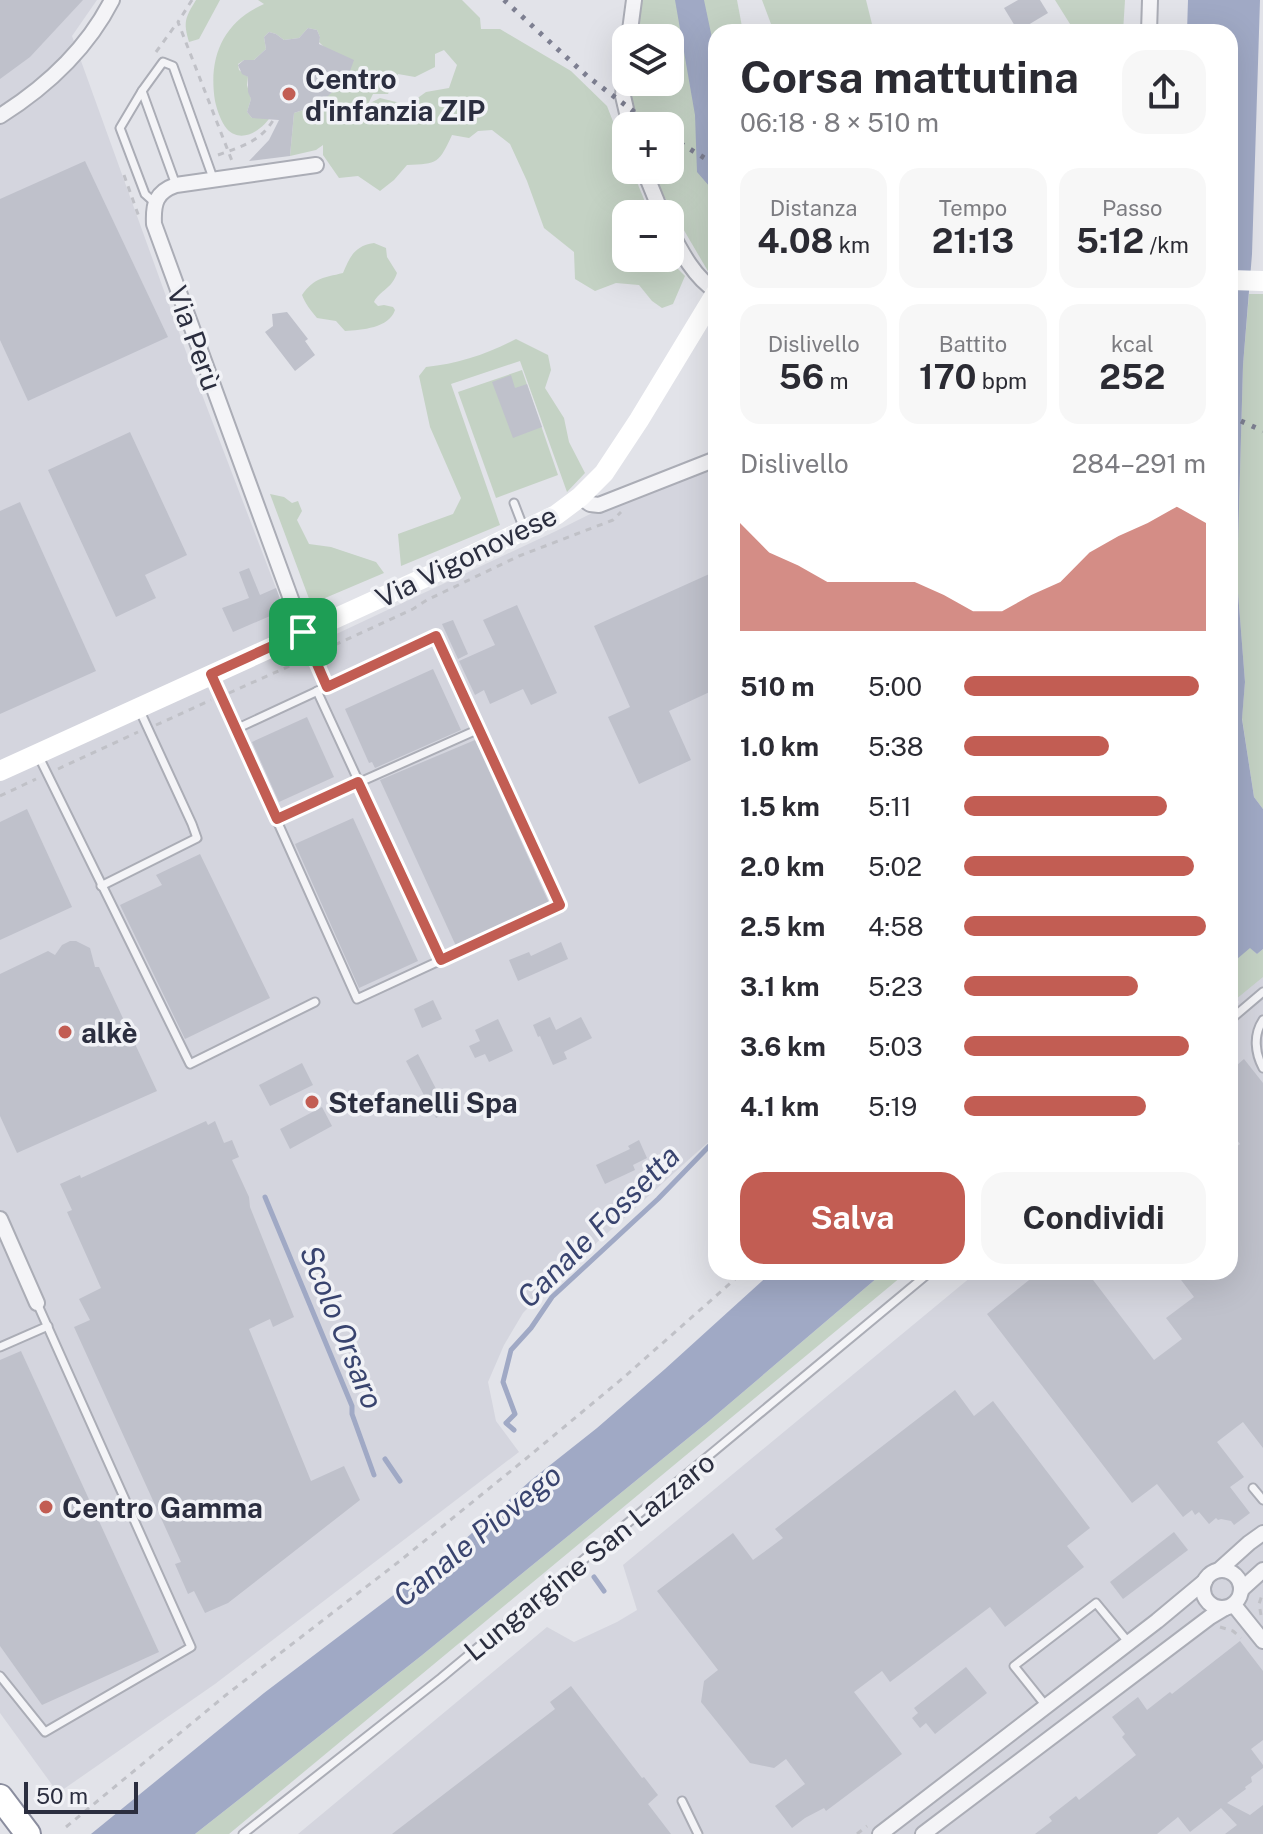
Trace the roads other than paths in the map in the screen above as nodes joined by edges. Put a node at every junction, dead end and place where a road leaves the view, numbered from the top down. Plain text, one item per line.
1 (112, 0) edge
2 (634, 0) edge
3 (1150, 0) edge
4 (631, 24) edge
5 (1149, 24) edge
6 (142, 91) junction
7 (0, 116) edge
8 (316, 165) dead end
9 (213, 178) junction
10 (176, 185) junction
11 (155, 203) junction
12 (684, 253) edge
13 (1238, 280) edge
14 (1263, 281) edge
15 (708, 286) edge
16 (708, 305) edge
17 (708, 462) edge
18 (580, 497) junction
19 (514, 503) dead end
20 (525, 531) junction
21 (303, 632) junction
22 (211, 674) junction
23 (327, 687) junction
24 (317, 691) junction
25 (138, 707) junction
26 (236, 729) junction
27 (479, 729) junction
28 (37, 753) junction
29 (0, 771) edge
30 (358, 782) junction
31 (277, 819) junction
32 (101, 886) junction
33 (441, 960) junction
34 (1263, 992) edge
35 (315, 1002) dead end
36 (1238, 1013) edge
37 (1263, 1020) edge
38 (1263, 1068) edge
39 (0, 1219) edge
40 (920, 1280) edge
41 (37, 1303) joint
42 (48, 1326) junction
43 (0, 1347) edge
44 (1253, 1488) dead end
45 (1263, 1500) edge
46 (1263, 1533) edge
47 (1219, 1570) junction
48 (1263, 1570) edge
49 (1205, 1581) junction
50 (1242, 1589) junction
51 (1229, 1606) junction
52 (1259, 1636) edge
53 (1129, 1643) junction
54 (0, 1676) edge
55 (1046, 1706) junction
56 (954, 1777) junction
57 (0, 1797) edge
58 (970, 1797) junction
59 (682, 1801) dead end
60 (26, 1832) edge
61 (243, 1834) edge
62 (698, 1834) edge
63 (880, 1834) edge
64 (923, 1834) edge

1 - 7 street
2 - 4 street
3 - 5 street
6 - 9 lane
6 - 10 lane
6 - 11 lane
8 - 9 street
9 - 10 street
10 - 11 street
11 - 21 street, Via Perù
12 - 15 street
13 - 14 main road
16 - 18 main road, Via Vigonovese
17 - 18 street, Via Vigonovese
18 - 20 main road, Via Vigonovese
19 - 20 lane
20 - 21 main road, Via Vigonovese
21 - 22 main road, Via Vigonovese
21 - 23 lane
22 - 25 main road, Via Vigonovese
22 - 26 lane
23 - 24 lane
23 - 27 lane
24 - 26 lane
24 - 30 lane
25 - 28 main road, Via Vigonovese
25 - 32 lane
26 - 31 lane
27 - 30 lane
27 - 33 lane
28 - 29 main road, Via Vigonovese
28 - 32 lane
30 - 31 lane
30 - 33 lane
31 - 33 lane
32 - 35 lane
34 - 36 lane
37 - 38 lane
39 - 41 street
40 - 61 lane, Lungargine San Lazzaro
41 - 42 lane
42 - 43 lane
42 - 54 lane
44 - 45 lane
46 - 47 street
47 - 49 street
47 - 50 street
48 - 50 street
49 - 51 street
49 - 53 street
50 - 51 street
51 - 52 street
51 - 58 street
53 - 55 street
53 - 55 lane
55 - 56 street
56 - 58 street
56 - 63 street
57 - 60 highway
58 - 64 street
59 - 62 lane

